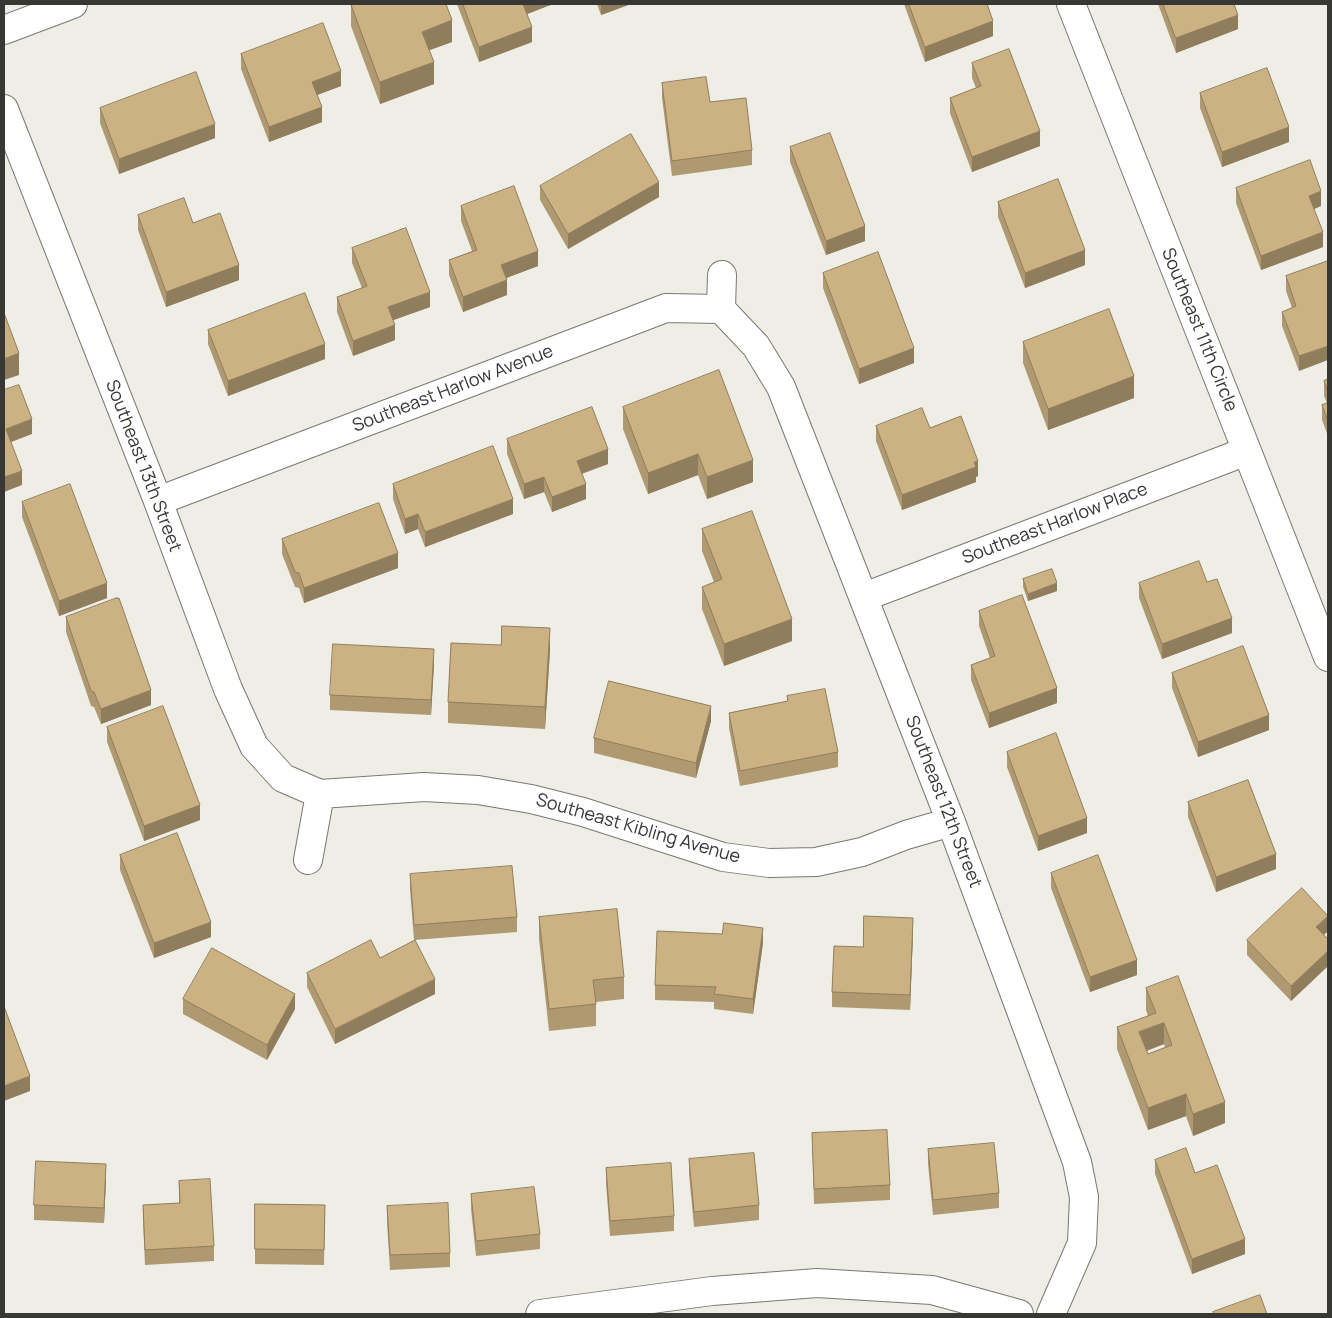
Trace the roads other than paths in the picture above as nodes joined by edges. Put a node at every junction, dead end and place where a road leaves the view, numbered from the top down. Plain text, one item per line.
1 (73, 4) edge
2 (1070, 4) edge
3 (4, 30) edge
4 (4, 108) edge
5 (722, 275) dead end
6 (721, 309) junction
7 (1247, 451) junction
8 (158, 501) junction
9 (864, 597) junction
10 (1328, 657) edge
11 (320, 794) junction
12 (952, 822) junction
13 (308, 860) dead end
14 (540, 1314) edge
15 (1019, 1314) edge
16 (1051, 1314) edge

1 - 3 street
2 - 7 street, Southeast 11th Circle
4 - 8 street, Southeast 13th Street
5 - 6 street
6 - 8 street, Southeast Harlow Avenue
6 - 9 street, Southeast 12th Street
7 - 9 street, Southeast Harlow Place
7 - 10 street, Southeast 11th Circle
8 - 11 street, Southeast 13th Street
9 - 12 street, Southeast 12th Street
11 - 12 street, Southeast Kibling Avenue
11 - 13 street
12 - 16 street, Southeast 12th Street
14 - 15 street

